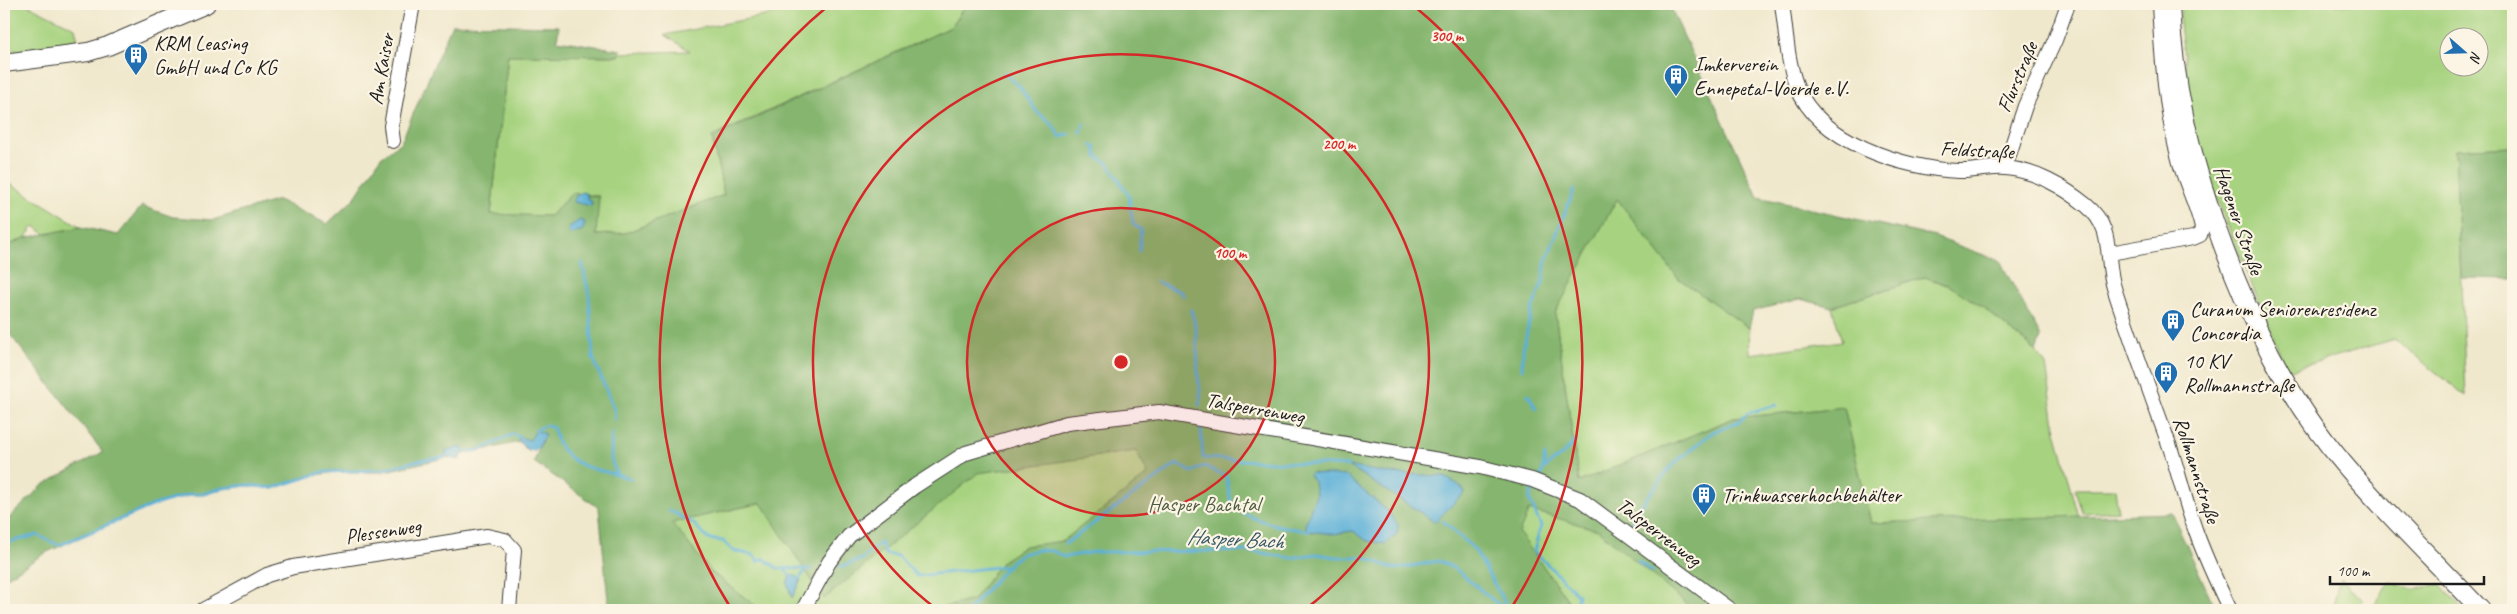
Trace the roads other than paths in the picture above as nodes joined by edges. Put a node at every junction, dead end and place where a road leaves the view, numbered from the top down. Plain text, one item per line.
1 (206, 4) edge
2 (412, 4) edge
3 (1782, 4) edge
4 (2068, 4) edge
5 (2159, 4) edge
6 (2170, 4) edge
7 (4, 63) edge
8 (393, 141) dead end
9 (2005, 168) junction
10 (2110, 253) junction
11 (205, 610) edge
12 (509, 610) edge
13 (803, 610) edge
14 (1730, 610) edge
15 (2230, 610) edge
16 (2481, 610) edge

1 - 7 main road
2 - 8 street, Am Kaiser
3 - 9 street, Feldstraße
4 - 9 street, Flurstraße
5 - 10 street
6 - 16 main road, Hagener Straße
9 - 10 street, Feldstraße
10 - 15 street, Rollmannstraße
11 - 12 street, Plessenweg
13 - 14 street, Talsperrenweg

